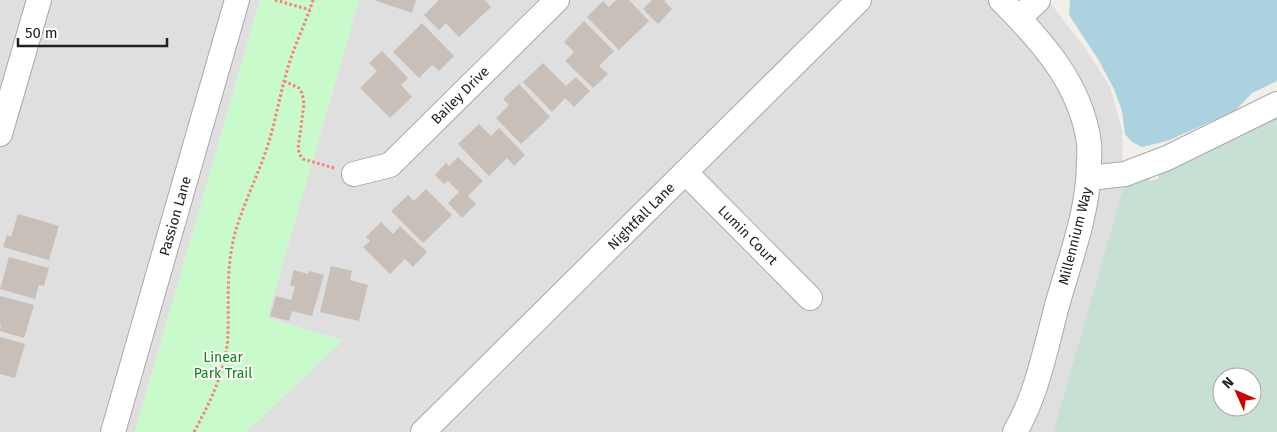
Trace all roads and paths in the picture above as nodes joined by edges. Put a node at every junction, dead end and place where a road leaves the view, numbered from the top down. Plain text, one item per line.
1 (39, 0) edge
2 (238, 0) edge
3 (275, 0) edge
4 (313, 0) edge
5 (860, 0) edge
6 (1001, 0) edge
7 (1038, 0) edge
8 (542, 5) edge
9 (310, 10) junction
10 (1019, 18) junction
11 (284, 82) junction
12 (1277, 104) edge
13 (0, 134) edge
14 (686, 172) junction
15 (354, 174) joint
16 (1089, 178) junction
17 (810, 298) dead end
18 (113, 432) edge
19 (194, 432) edge
20 (423, 432) edge
21 (1015, 432) edge

1 - 13 street
2 - 18 street, Passion Lane
3 - 9 path
4 - 9 path
5 - 14 street, Nightfall Lane
6 - 10 street, Millennium Way
7 - 10 street
8 - 15 street, Bailey Drive
9 - 11 path
10 - 16 street, Millennium Way
11 - 15 path
11 - 19 path
12 - 16 street
14 - 17 street, Lumin Court
14 - 20 street, Nightfall Lane
16 - 21 street, Millennium Way

